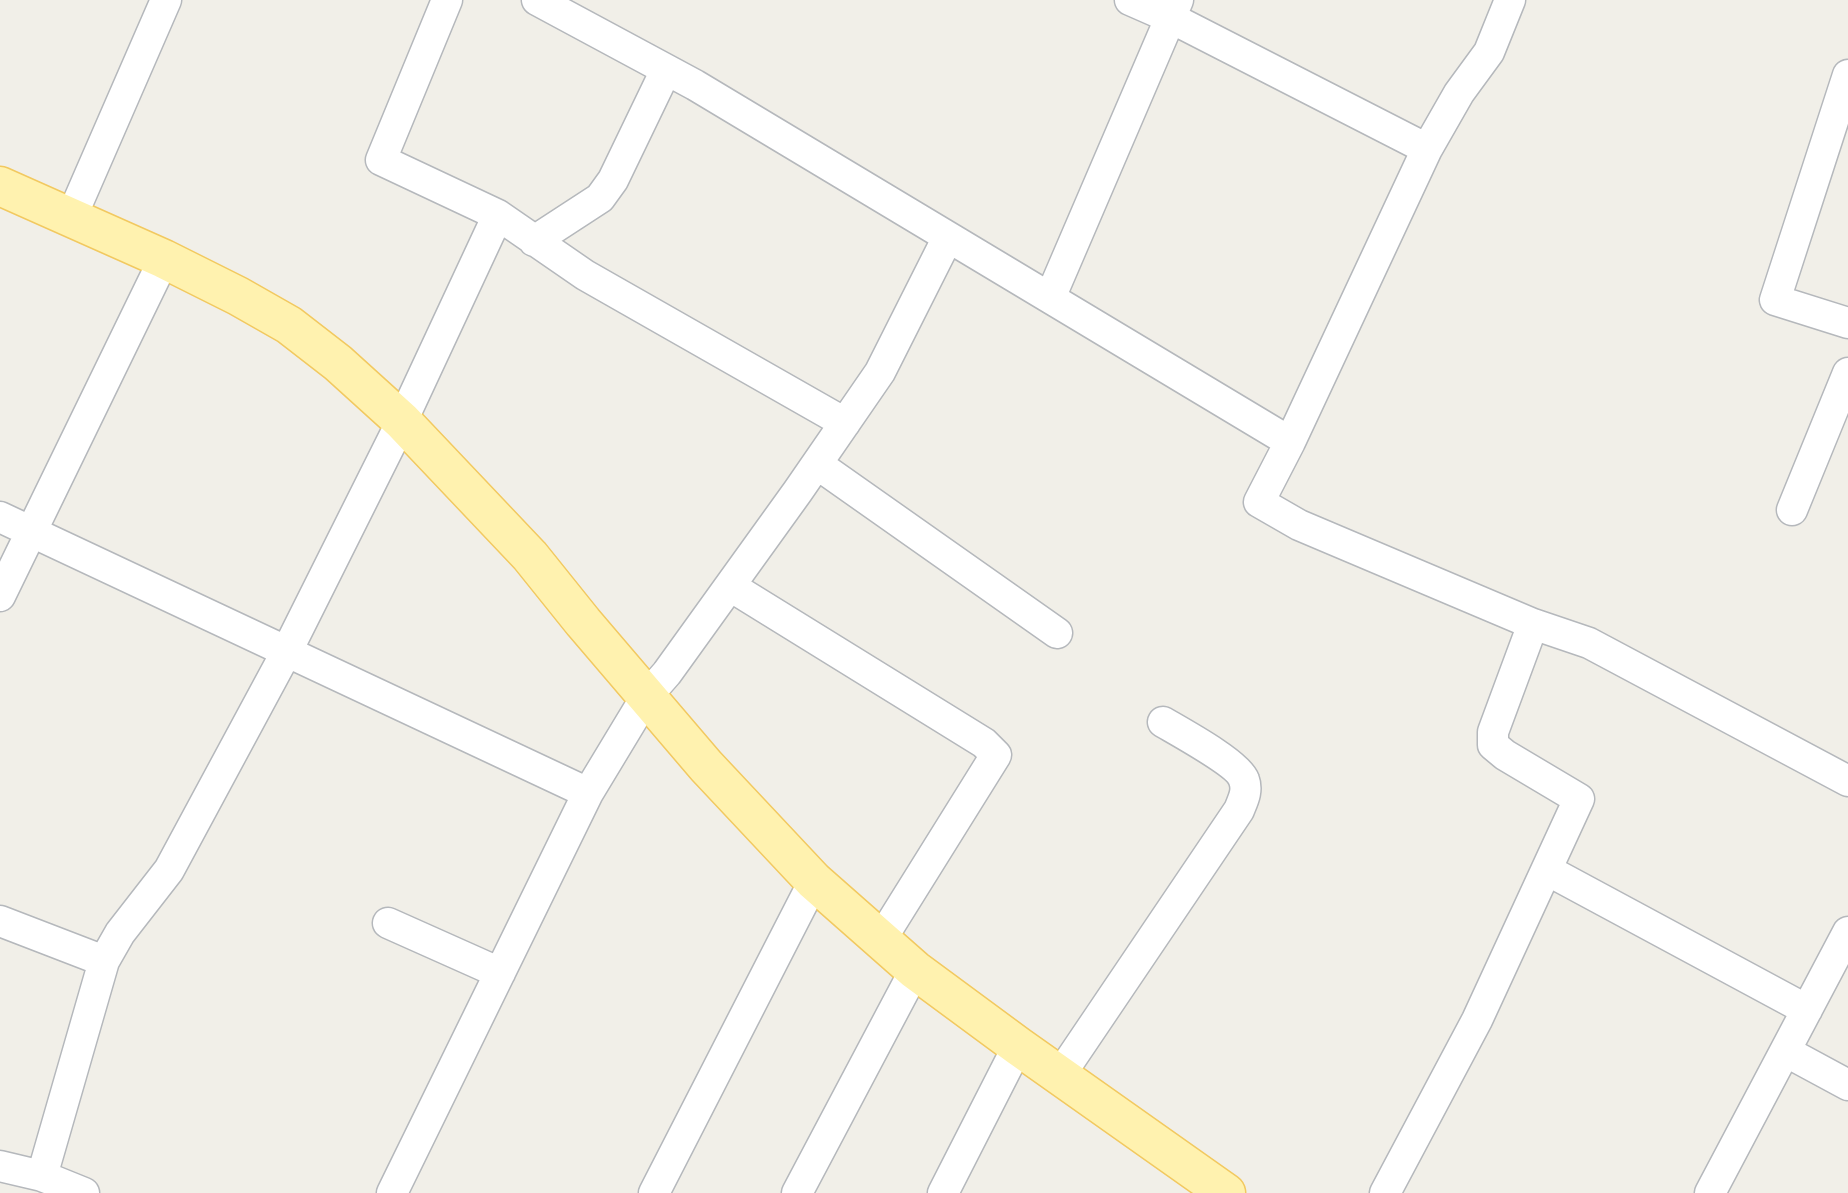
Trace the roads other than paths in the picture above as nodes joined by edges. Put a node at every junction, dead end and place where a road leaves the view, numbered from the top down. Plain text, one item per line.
1 (166, 0) edge
2 (447, 0) edge
3 (537, 0) edge
4 (1130, 0) edge
5 (1510, 0) edge
6 (1175, 9) edge
7 (666, 70) junction
8 (1848, 75) edge
9 (1427, 149) junction
10 (0, 186) edge
11 (498, 215) junction
12 (71, 218) junction
13 (948, 237) junction
14 (534, 241) junction
15 (164, 259) junction
16 (1050, 298) junction
17 (1848, 323) edge
18 (1848, 373) edge
19 (402, 421) junction
20 (845, 423) junction
21 (1290, 442) junction
22 (817, 464) junction
23 (1792, 510) dead end
24 (0, 517) edge
25 (31, 531) junction
26 (730, 586) junction
27 (0, 596) edge
28 (1533, 624) junction
29 (1057, 633) dead end
30 (287, 651) junction
31 (646, 697) junction
32 (1163, 722) dead end
33 (1848, 781) edge
34 (588, 793) junction
35 (1547, 870) junction
36 (814, 881) junction
37 (0, 921) edge
38 (388, 923) dead end
39 (1848, 932) edge
40 (880, 941) junction
41 (104, 961) junction
42 (915, 970) junction
43 (500, 973) junction
44 (1807, 1010) junction
45 (1018, 1046) junction
46 (1785, 1051) junction
47 (1060, 1075) junction
48 (1848, 1085) edge
49 (1, 1170) edge
50 (42, 1176) junction
51 (84, 1193) edge
52 (392, 1193) edge
53 (654, 1193) edge
54 (797, 1193) edge
55 (943, 1193) edge
56 (1226, 1193) edge
57 (1385, 1193) edge
58 (1710, 1193) edge

1 - 12 street
2 - 11 street
3 - 7 street
4 - 6 street
5 - 9 street
6 - 9 street
6 - 16 street
7 - 13 street
7 - 14 street
8 - 17 street
9 - 21 street
10 - 12 main road
11 - 14 street
11 - 19 street
12 - 15 main road
13 - 16 street
13 - 20 street
14 - 20 street
15 - 19 main road
15 - 25 street
16 - 21 street
18 - 23 street
19 - 30 street
19 - 31 main road
20 - 22 street
21 - 28 street
22 - 26 street
22 - 29 street
24 - 25 street
25 - 27 street
25 - 30 street
26 - 31 street
26 - 40 street
28 - 33 street
28 - 35 street
30 - 34 street
30 - 41 street
31 - 34 street
31 - 36 main road
32 - 47 street
34 - 43 street
35 - 44 street
35 - 57 street
36 - 40 main road
36 - 53 street
37 - 41 street
38 - 43 street
39 - 44 street
40 - 42 main road
41 - 50 street
42 - 45 main road
42 - 54 street
43 - 52 street
44 - 46 street
45 - 47 main road
45 - 55 street
46 - 48 street
46 - 58 street
47 - 56 main road
49 - 50 street
50 - 51 street

